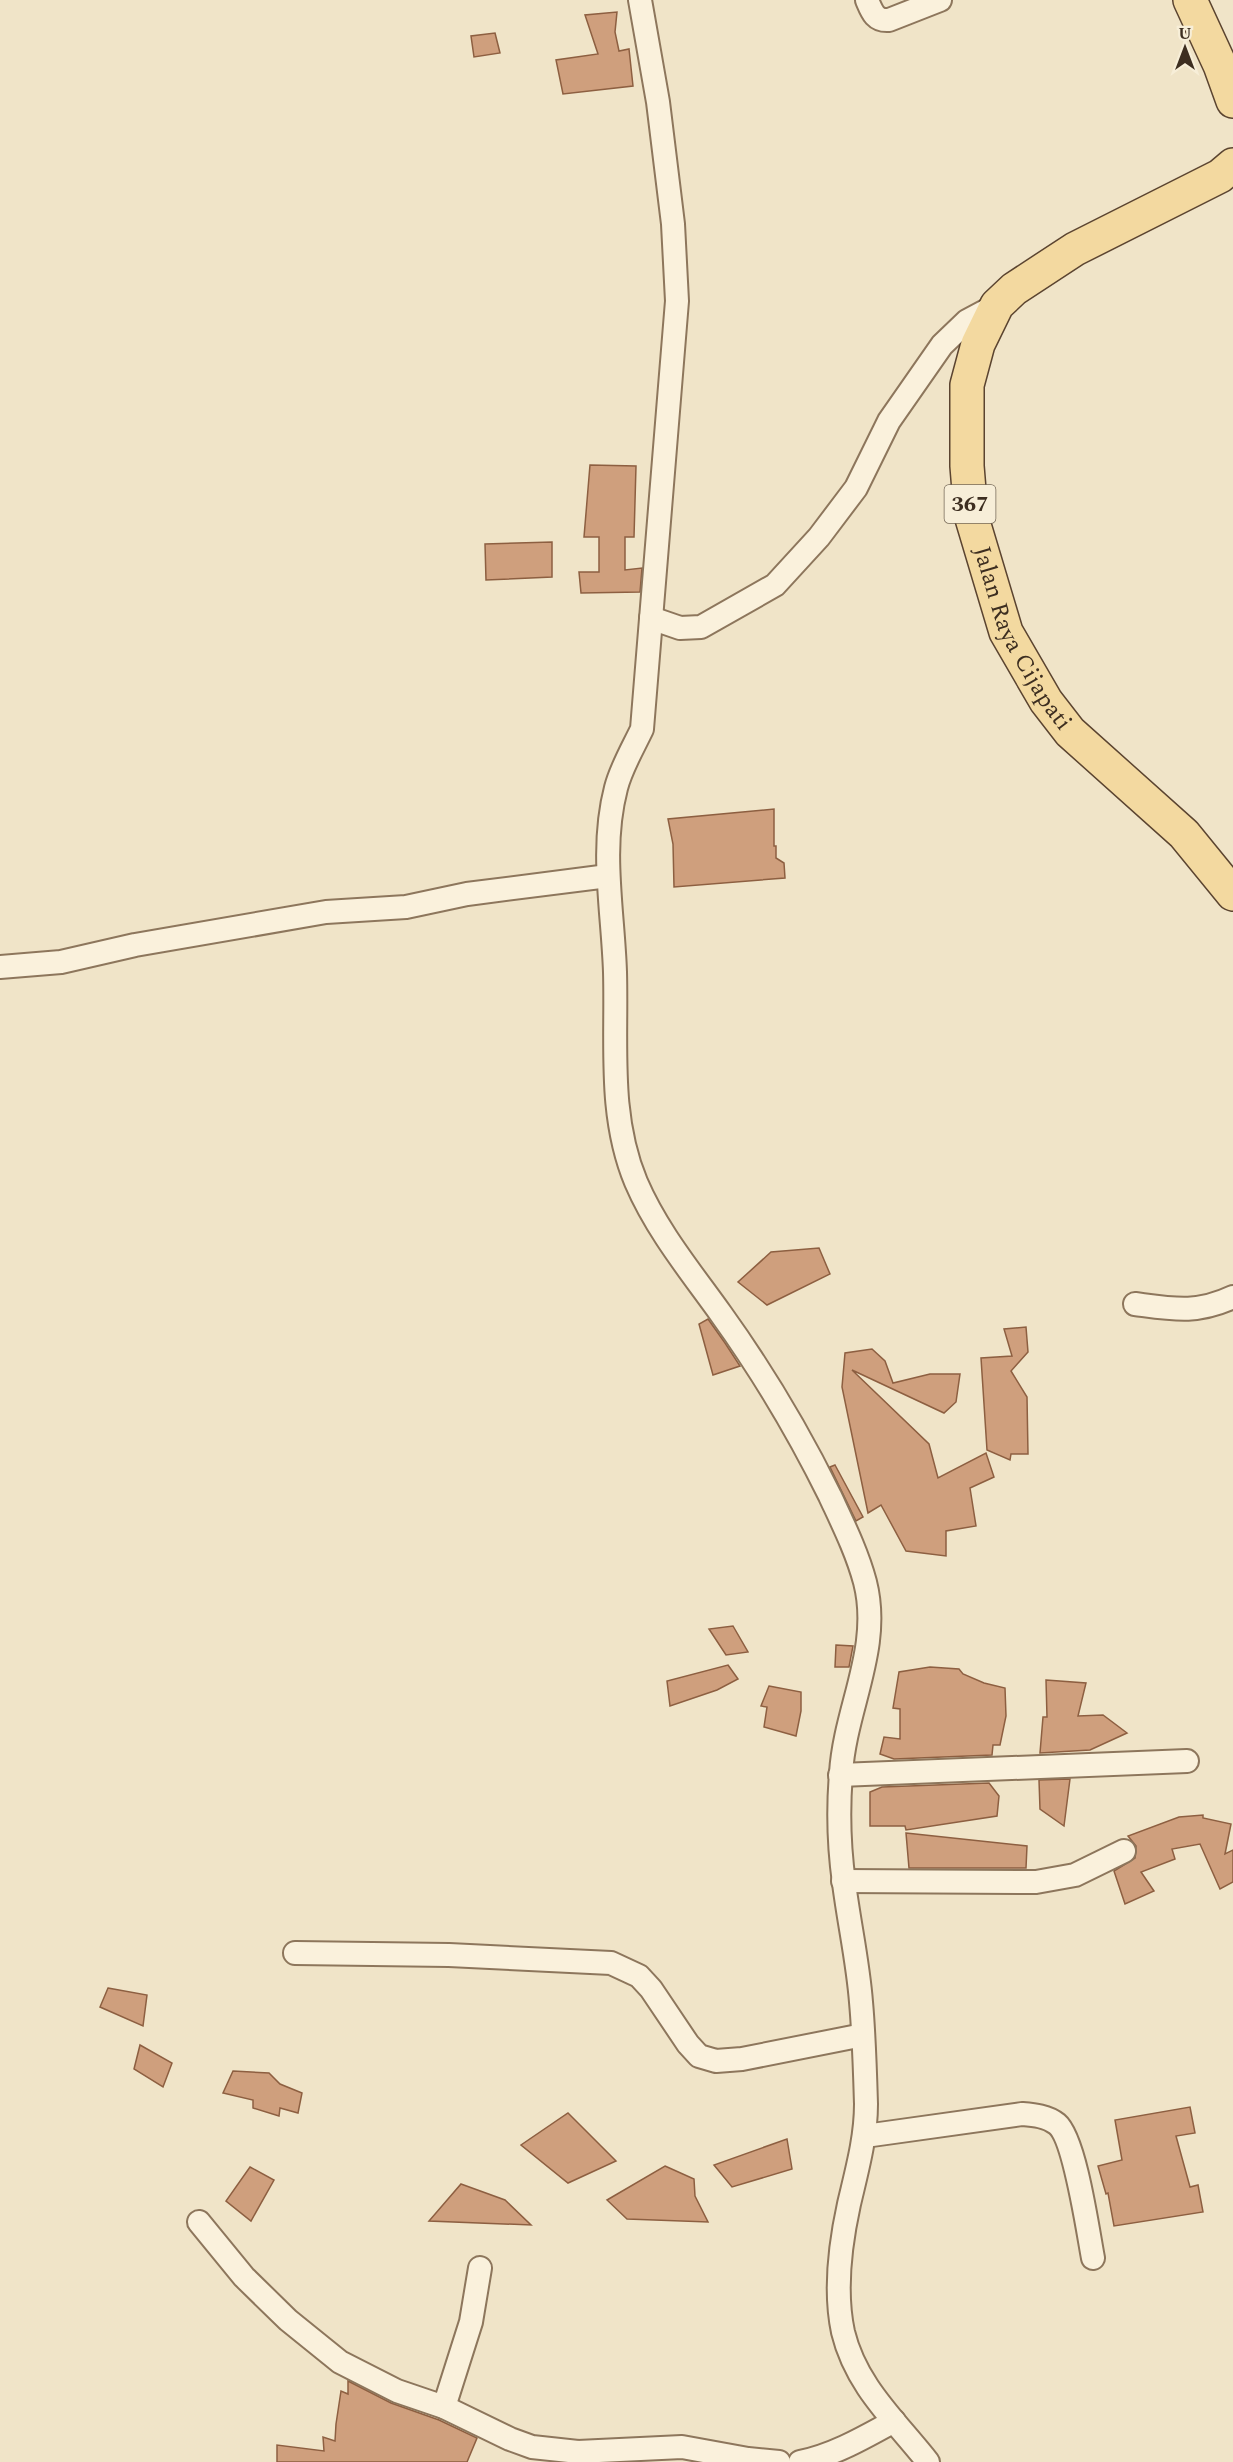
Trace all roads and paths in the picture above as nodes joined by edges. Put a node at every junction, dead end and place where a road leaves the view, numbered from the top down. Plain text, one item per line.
1 (640, 0) edge
2 (867, 0) edge
3 (940, 0) edge
4 (1190, 0) edge
5 (1233, 101) edge
6 (1233, 165) edge
7 (997, 305) junction
8 (651, 618) junction
9 (608, 876) junction
10 (1233, 894) edge
11 (0, 967) edge
12 (1233, 1297) edge
13 (1135, 1304) dead end
14 (1187, 1761) dead end
15 (840, 1775) junction
16 (1124, 1851) dead end
17 (843, 1881) junction
18 (295, 1953) dead end
19 (863, 2035) junction
20 (865, 2136) junction
21 (199, 2222) dead end
22 (1093, 2258) dead end
23 (480, 2268) dead end
24 (444, 2407) junction
25 (894, 2421) junction
26 (683, 2455) edge
27 (779, 2462) edge
28 (800, 2462) edge
29 (928, 2462) edge

1 - 8 street
2 - 3 street
4 - 5 main road
6 - 7 main road, Jalan Raya Cijapati / 367
7 - 8 street
7 - 10 main road, Jalan Raya Cijapati / 367
8 - 9 street
9 - 11 street
9 - 15 street
12 - 13 street
14 - 15 street
15 - 17 street
16 - 17 street
17 - 19 street
18 - 19 street
19 - 20 street
20 - 22 street
20 - 25 street
21 - 24 street
23 - 24 street
24 - 26 street
25 - 28 street
25 - 29 street
26 - 27 street

